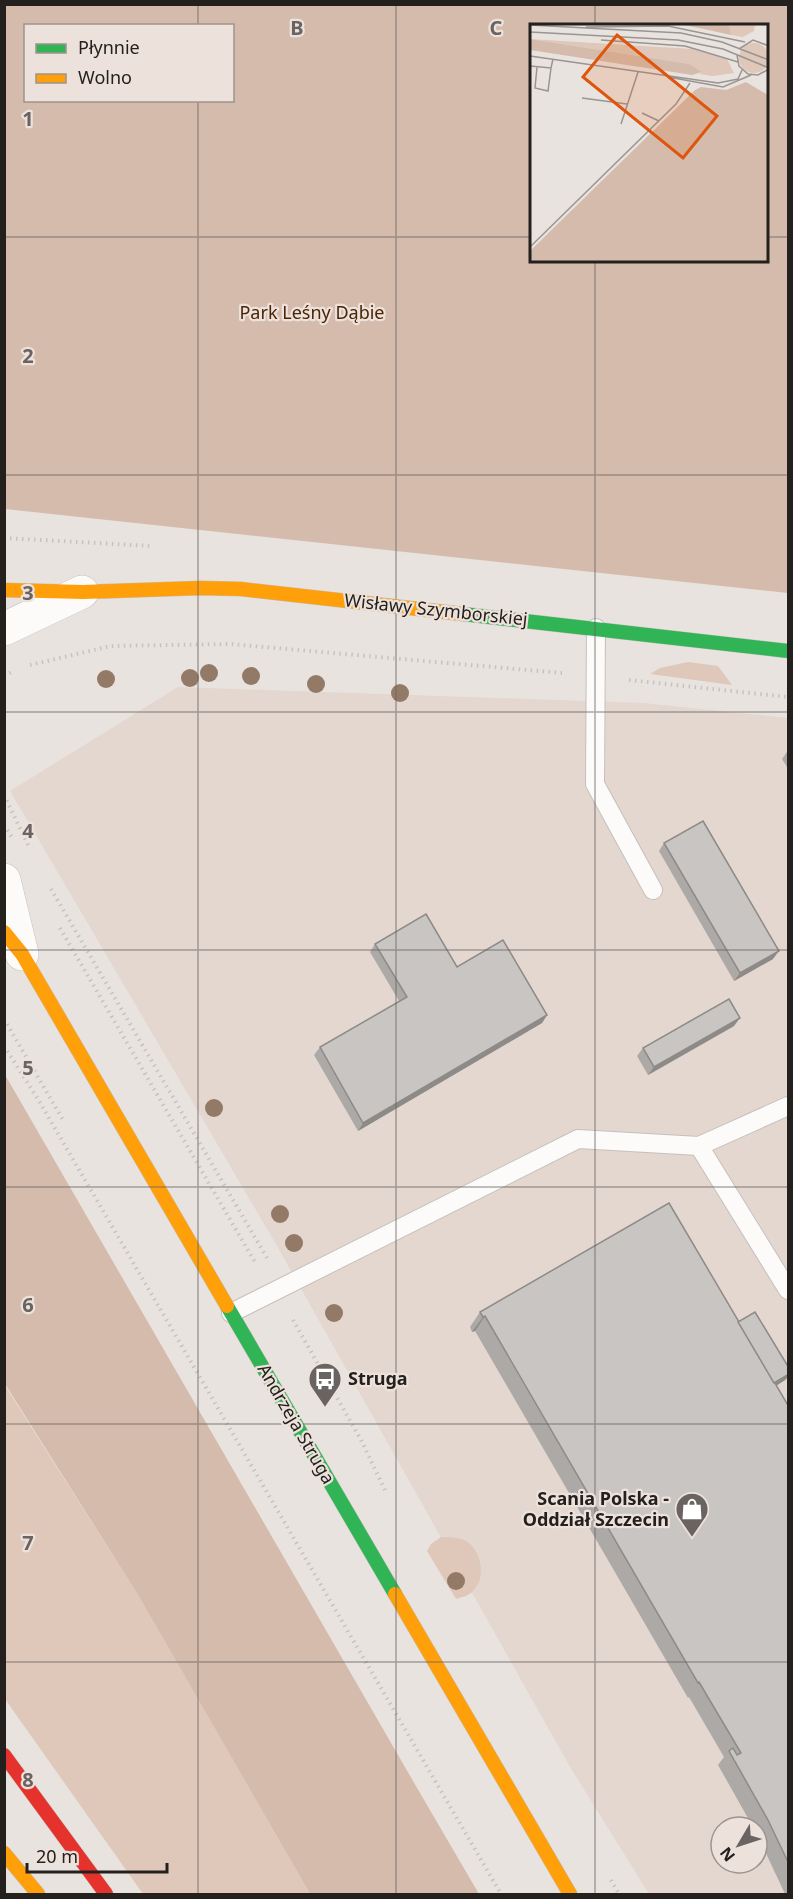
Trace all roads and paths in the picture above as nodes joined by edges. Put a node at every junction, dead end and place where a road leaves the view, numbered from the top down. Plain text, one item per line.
1 (4, 590) edge
2 (82, 592) junction
3 (597, 628) junction
4 (4, 629) edge
5 (789, 651) edge
6 (26, 666) dead end
7 (18, 669) dead end
8 (4, 676) edge
9 (596, 677) junction
10 (789, 697) edge
11 (4, 795) edge
12 (4, 825) edge
13 (16, 846) dead end
14 (29, 848) dead end
15 (45, 879) dead end
16 (4, 880) edge
17 (653, 890) dead end
18 (60, 927) dead end
19 (13, 943) edge
20 (4, 1019) edge
21 (4, 1046) edge
22 (789, 1106) edge
23 (63, 1120) dead end
24 (699, 1146) junction
25 (276, 1290) junction
26 (789, 1290) edge
27 (231, 1313) junction
28 (4, 1755) edge
29 (4, 1853) edge
30 (38, 1894) edge
31 (106, 1894) edge
32 (501, 1894) edge
33 (570, 1894) edge

1 - 2 street, Wisławy Szymborskiej
2 - 3 street, Wisławy Szymborskiej
2 - 4 street, Wisławy Szymborskiej
3 - 5 street, Wisławy Szymborskiej
3 - 9 lane
6 - 9 path
7 - 8 path
9 - 10 path
9 - 17 lane
11 - 14 path
12 - 13 path
15 - 25 path
16 - 19 street, Andrzeja Struga
18 - 25 path
19 - 27 street, Andrzeja Struga
20 - 23 path
21 - 32 path
22 - 24 lane
24 - 25 lane
24 - 26 lane
25 - 27 lane
27 - 33 street, Andrzeja Struga
28 - 31 street
29 - 30 street

